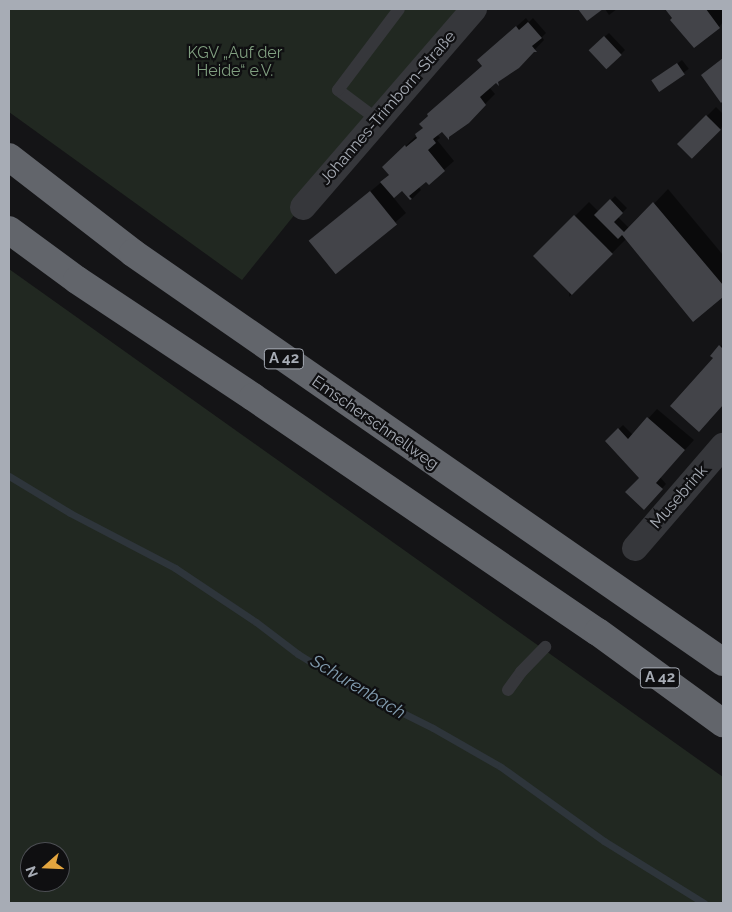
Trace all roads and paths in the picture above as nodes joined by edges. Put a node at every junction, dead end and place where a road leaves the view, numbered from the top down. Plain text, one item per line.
1 (399, 9) edge
2 (474, 9) edge
3 (378, 120) junction
4 (9, 157) edge
5 (303, 207) dead end
6 (9, 230) edge
7 (723, 446) edge
8 (635, 548) dead end
9 (545, 647) dead end
10 (723, 662) edge
11 (508, 690) dead end
12 (723, 723) edge

1 - 3 lane
2 - 3 street, Johannes-Trimborn-Straße
3 - 5 street, Johannes-Trimborn-Straße
4 - 10 highway, Emscherschnellweg / A 42
6 - 12 highway, A 42
7 - 8 street, Musebrink
9 - 11 lane

